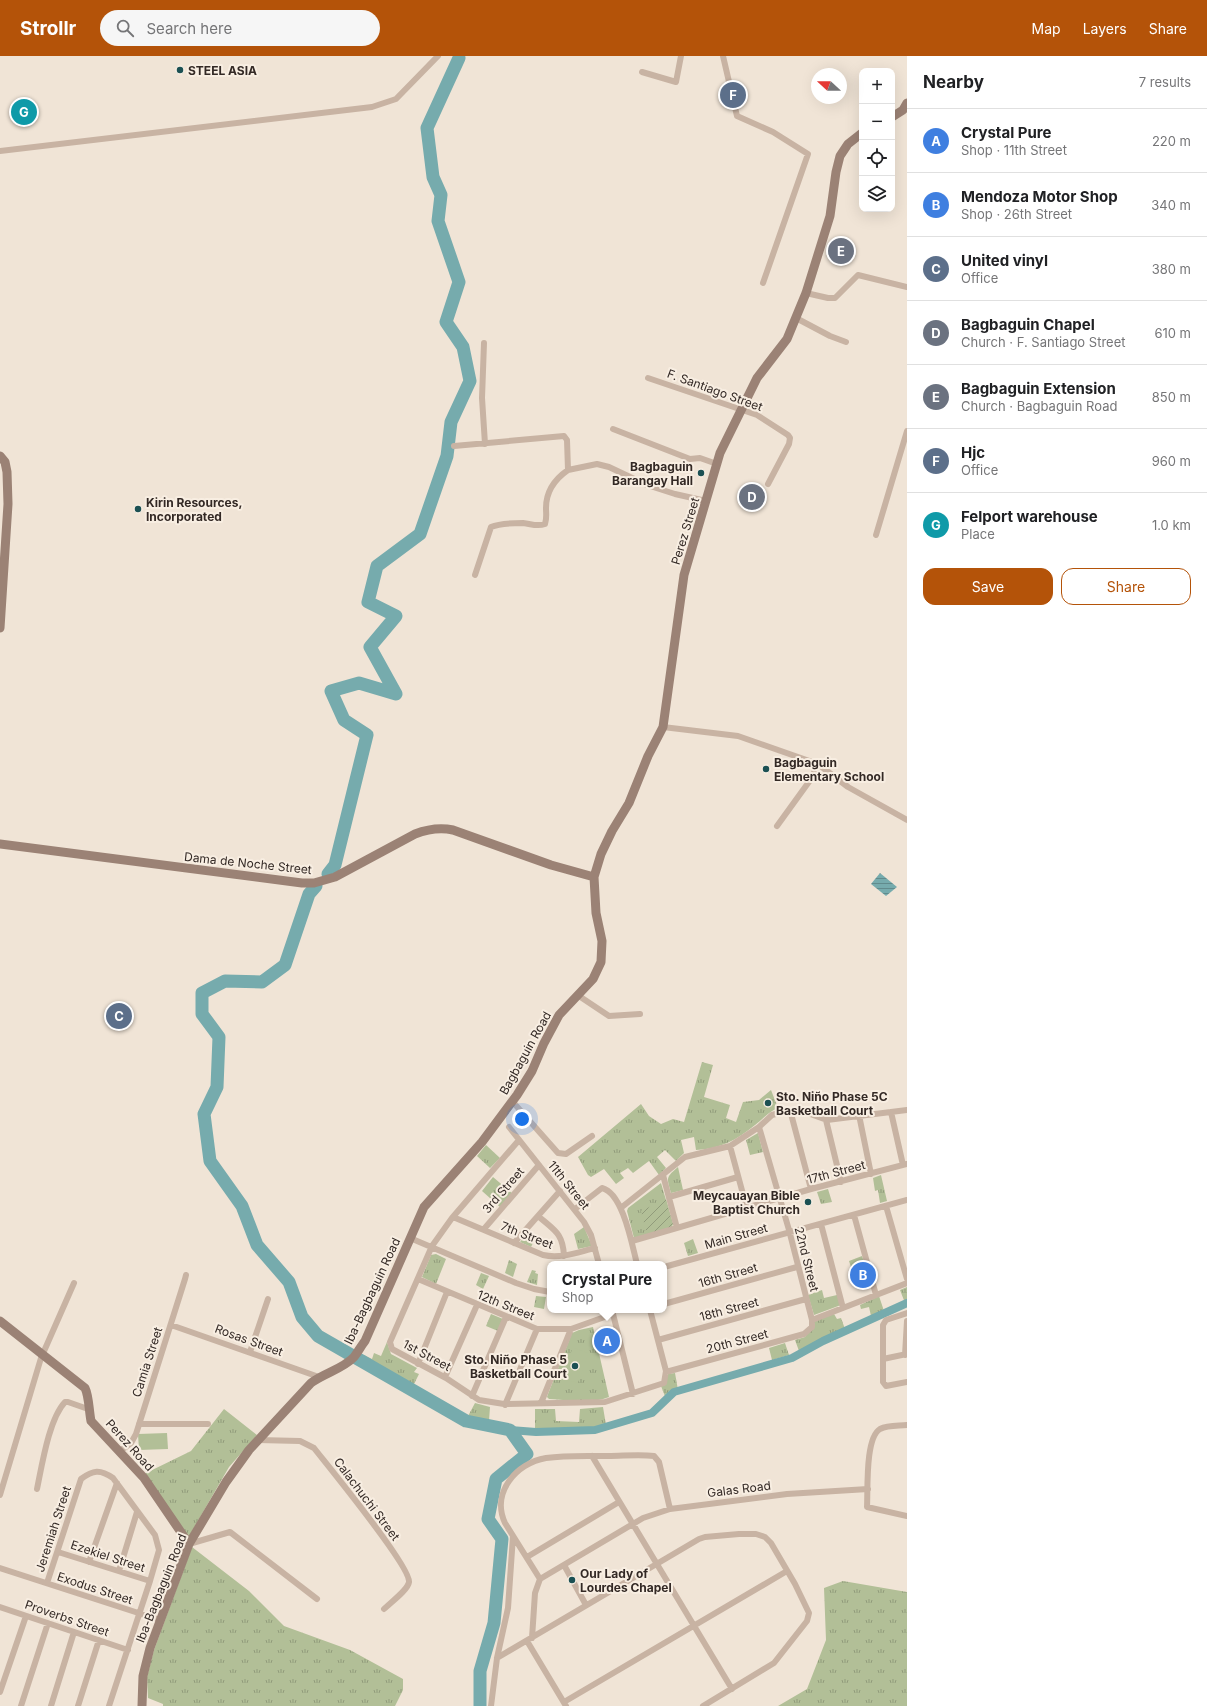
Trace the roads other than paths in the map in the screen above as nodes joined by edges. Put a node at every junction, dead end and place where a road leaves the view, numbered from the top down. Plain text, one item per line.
1 (438, 56) edge
2 (681, 56) edge
3 (723, 56) edge
4 (642, 72) dead end
5 (907, 104) edge
6 (895, 115) edge
7 (859, 135) edge
8 (0, 151) edge
9 (763, 283) dead end
10 (907, 287) edge
11 (806, 293) junction
12 (796, 318) junction
13 (846, 342) dead end
14 (484, 343) dead end
15 (648, 378) dead end
16 (741, 410) junction
17 (613, 429) dead end
18 (907, 431) edge
19 (485, 444) junction
20 (454, 446) dead end
21 (0, 456) edge
22 (717, 464) junction
23 (568, 470) junction
24 (768, 484) dead end
25 (706, 501) junction
26 (876, 535) dead end
27 (475, 575) dead end
28 (0, 628) edge
29 (663, 727) junction
30 (818, 764) junction
31 (907, 820) edge
32 (777, 826) dead end
33 (0, 844) edge
34 (594, 878) junction
35 (579, 996) junction
36 (640, 1014) dead end
37 (512, 1101) junction
38 (790, 1110) junction
39 (907, 1110) edge
40 (891, 1112) junction
41 (859, 1115) junction
42 (826, 1120) junction
43 (509, 1127) dead end
44 (759, 1127) junction
45 (592, 1136) dead end
46 (519, 1140) junction
47 (730, 1146) junction
48 (539, 1165) junction
49 (905, 1165) edge
50 (871, 1174) junction
51 (663, 1175) junction
52 (738, 1177) junction
53 (841, 1182) junction
54 (811, 1189) junction
55 (560, 1191) junction
56 (669, 1197) junction
57 (780, 1199) junction
58 (907, 1200) edge
59 (886, 1206) junction
60 (622, 1208) junction
61 (575, 1209) junction
62 (746, 1209) junction
63 (538, 1216) junction
64 (854, 1216) junction
65 (453, 1217) junction
66 (418, 1220) joint
67 (821, 1224) junction
68 (677, 1228) junction
69 (484, 1229) junction
70 (790, 1232) junction
71 (410, 1238) junction
72 (632, 1241) junction
73 (514, 1243) junction
74 (431, 1247) junction
75 (595, 1248) junction
76 (564, 1256) junction
77 (598, 1261) edge
78 (636, 1261) edge
79 (667, 1266) edge
80 (798, 1267) junction
81 (186, 1275) dead end
82 (907, 1278) edge
83 (418, 1279) junction
84 (74, 1283) dead end
85 (907, 1283) edge
86 (547, 1291) edge
87 (447, 1292) junction
88 (876, 1295) junction
89 (268, 1299) dead end
90 (806, 1299) junction
91 (667, 1303) edge
92 (477, 1305) junction
93 (843, 1308) junction
94 (610, 1313) edge
95 (612, 1313) edge
96 (651, 1313) edge
97 (907, 1313) edge
98 (506, 1317) junction
99 (812, 1320) junction
100 (0, 1321) edge
101 (907, 1321) edge
102 (171, 1325) junction
103 (812, 1327) joint
104 (537, 1329) junction
105 (571, 1329) junction
106 (907, 1333) edge
107 (658, 1340) junction
108 (250, 1352) junction
109 (42, 1355) junction
110 (906, 1355) edge
111 (883, 1359) junction
112 (418, 1364) junction
113 (666, 1372) junction
114 (319, 1377) junction
115 (445, 1377) junction
116 (907, 1382) edge
117 (633, 1394) junction
118 (472, 1396) junction
119 (541, 1404) junction
120 (505, 1405) junction
121 (88, 1409) junction
122 (139, 1424) junction
123 (208, 1424) dead end
124 (907, 1425) edge
125 (258, 1440) junction
126 (120, 1451) junction
127 (592, 1456) junction
128 (117, 1483) junction
129 (37, 1489) dead end
130 (868, 1490) junction
131 (0, 1495) edge
132 (619, 1502) junction
133 (670, 1509) junction
134 (137, 1512) junction
135 (907, 1516) edge
136 (632, 1524) junction
137 (513, 1536) junction
138 (189, 1544) junction
139 (58, 1552) junction
140 (527, 1557) junction
141 (89, 1562) junction
142 (656, 1564) junction
143 (564, 1565) junction
144 (0, 1568) edge
145 (120, 1571) junction
146 (787, 1571) junction
147 (540, 1579) junction
148 (150, 1582) junction
149 (47, 1583) junction
150 (317, 1600) dead end
151 (586, 1605) junction
152 (0, 1608) edge
153 (384, 1609) dead end
154 (140, 1614) junction
155 (26, 1616) junction
156 (160, 1620) junction
157 (48, 1623) junction
158 (694, 1626) junction
159 (74, 1632) junction
160 (529, 1639) junction
161 (99, 1640) junction
162 (128, 1650) junction
163 (497, 1658) junction
164 (732, 1689) junction
165 (0, 1692) edge
166 (565, 1704) edge
167 (21, 1706) edge
168 (51, 1706) edge
169 (78, 1706) edge
170 (109, 1706) edge
171 (142, 1706) edge
172 (491, 1706) edge
173 (703, 1706) edge

1 - 8 street
2 - 4 street
3 - 9 street
5 - 6 street
7 - 11 street
10 - 11 street
11 - 12 street, Perez Street
12 - 13 street
12 - 16 street, Perez Street
14 - 19 street
15 - 16 street, F. Santiago Street
16 - 22 street, Perez Street
16 - 24 street, F. Santiago Street
17 - 22 street
18 - 26 street
19 - 20 street
19 - 23 street
21 - 28 street
22 - 25 street, Perez Street
23 - 25 street
23 - 27 street
25 - 29 street, Perez Street
29 - 30 street
29 - 34 street, Bagbaguin Road
30 - 31 street
30 - 32 street
33 - 34 street, Dama de Noche Street
34 - 35 street, Bagbaguin Road
35 - 36 street
35 - 37 street, Bagbaguin Road
37 - 45 street
37 - 66 street, Bagbaguin Road
38 - 42 street
38 - 44 street
38 - 54 street
39 - 40 street
40 - 41 street
40 - 49 street
41 - 42 street
41 - 50 street
42 - 53 street
43 - 46 street, 11th Street
44 - 47 street
44 - 57 street, 22nd Street
46 - 48 street, 11th Street
46 - 65 street, 1st Street
47 - 51 street
47 - 52 street
48 - 55 street, 11th Street
48 - 69 street, 3rd Street
49 - 50 street, 17th Street
50 - 53 street, 17th Street
51 - 56 street
51 - 60 street
52 - 56 street
52 - 62 street
53 - 54 street, 17th Street
54 - 57 street, 17th Street
55 - 61 street, 11th Street
55 - 63 street
56 - 68 street
57 - 62 street, 17th Street
57 - 70 street, 22nd Street
58 - 59 street, Main Street
59 - 64 street, Main Street
59 - 82 street
60 - 61 street
60 - 72 street
61 - 75 street, 11th Street
62 - 68 street, 17th Street
63 - 73 street
63 - 76 street
64 - 67 street, Main Street
64 - 88 street
65 - 69 street, 7th Street
65 - 74 street, 1st Street
66 - 71 street, Iba-Bagbaguin Road
67 - 70 street, Main Street
67 - 93 street
68 - 72 street, 17th Street
69 - 73 street, 7th Street
70 - 79 street, Main Street
70 - 80 street, 22nd Street
71 - 74 street
71 - 114 street, Iba-Bagbaguin Road
72 - 78 street
73 - 76 street, 7th Street
74 - 83 street, 1st Street
74 - 86 street
75 - 76 street, 7th Street
75 - 77 street, 11th Street
80 - 90 street, 22nd Street
80 - 91 street, 16th Street
81 - 102 street, Camia Street
83 - 87 street, 12th Street
83 - 112 street, 1st Street
84 - 109 street
85 - 88 street
87 - 92 street, 12th Street
87 - 112 street
88 - 93 street
89 - 108 street
90 - 99 street, 22nd Street
90 - 107 street, 18th Street
92 - 98 street, 12th Street
92 - 115 street
93 - 99 street
94 - 105 street, 12th Street
95 - 117 street
96 - 107 street
97 - 111 street
98 - 104 street, 12th Street
98 - 118 street
99 - 103 street, 22nd Street
100 - 109 street, Perez Road
101 - 106 street
102 - 108 street, Rosas Street
102 - 122 street, Camia Street
103 - 113 street, 20th Street
104 - 105 street, 12th Street
104 - 120 street
105 - 119 street
106 - 110 street
107 - 113 street
108 - 114 street, Rosas Street
109 - 121 street, Perez Road
109 - 131 street
110 - 111 street
111 - 116 street
112 - 115 street, 1st Street
113 - 117 street, 1st Street
114 - 125 street, Iba-Bagbaguin Road
115 - 118 street, 1st Street
117 - 119 street, 1st Street
118 - 120 street, 1st Street
119 - 120 street, 1st Street
121 - 126 street, Perez Road
121 - 129 street
122 - 123 street
122 - 126 street, Camia Street
124 - 130 street
125 - 138 street, Iba-Bagbaguin Road
125 - 153 street, Calachuchi Street
126 - 138 street, Perez Road
127 - 132 street
127 - 133 street
127 - 137 street
128 - 134 street, Jeremiah Street
128 - 139 street, Jeremiah Street
128 - 141 street
130 - 133 street, Galas Road
130 - 135 street
132 - 136 street
132 - 140 street
133 - 136 street, Galas Road
134 - 145 street
134 - 148 street, Jeremiah Street
136 - 142 street
136 - 143 street, Galas Road
137 - 140 street
137 - 163 street
138 - 150 street
138 - 156 street, Iba-Bagbaguin Road
139 - 141 street, Ezekiel Street
139 - 149 street, Jeremiah Street
140 - 147 street
141 - 145 street, Ezekiel Street
142 - 146 street
142 - 151 street
142 - 158 street
143 - 147 street, Galas Road
143 - 151 street
144 - 149 street, Exodus Street
145 - 148 street, Ezekiel Street
146 - 158 street
146 - 164 street
147 - 160 street
148 - 154 street, Jeremiah Street
149 - 154 street, Exodus Street
151 - 160 street
152 - 155 street, Proverbs Street
154 - 156 street, Exodus Street
154 - 162 street, Jeremiah Street
155 - 157 street, Proverbs Street
155 - 165 street
156 - 171 street, Iba-Bagbaguin Road
157 - 159 street, Proverbs Street
157 - 167 street
158 - 164 street
158 - 166 street
159 - 161 street, Proverbs Street
159 - 168 street
160 - 163 street
160 - 166 street
161 - 162 street, Proverbs Street
161 - 169 street
162 - 170 street, Jeremiah Street
163 - 172 street
164 - 173 street

